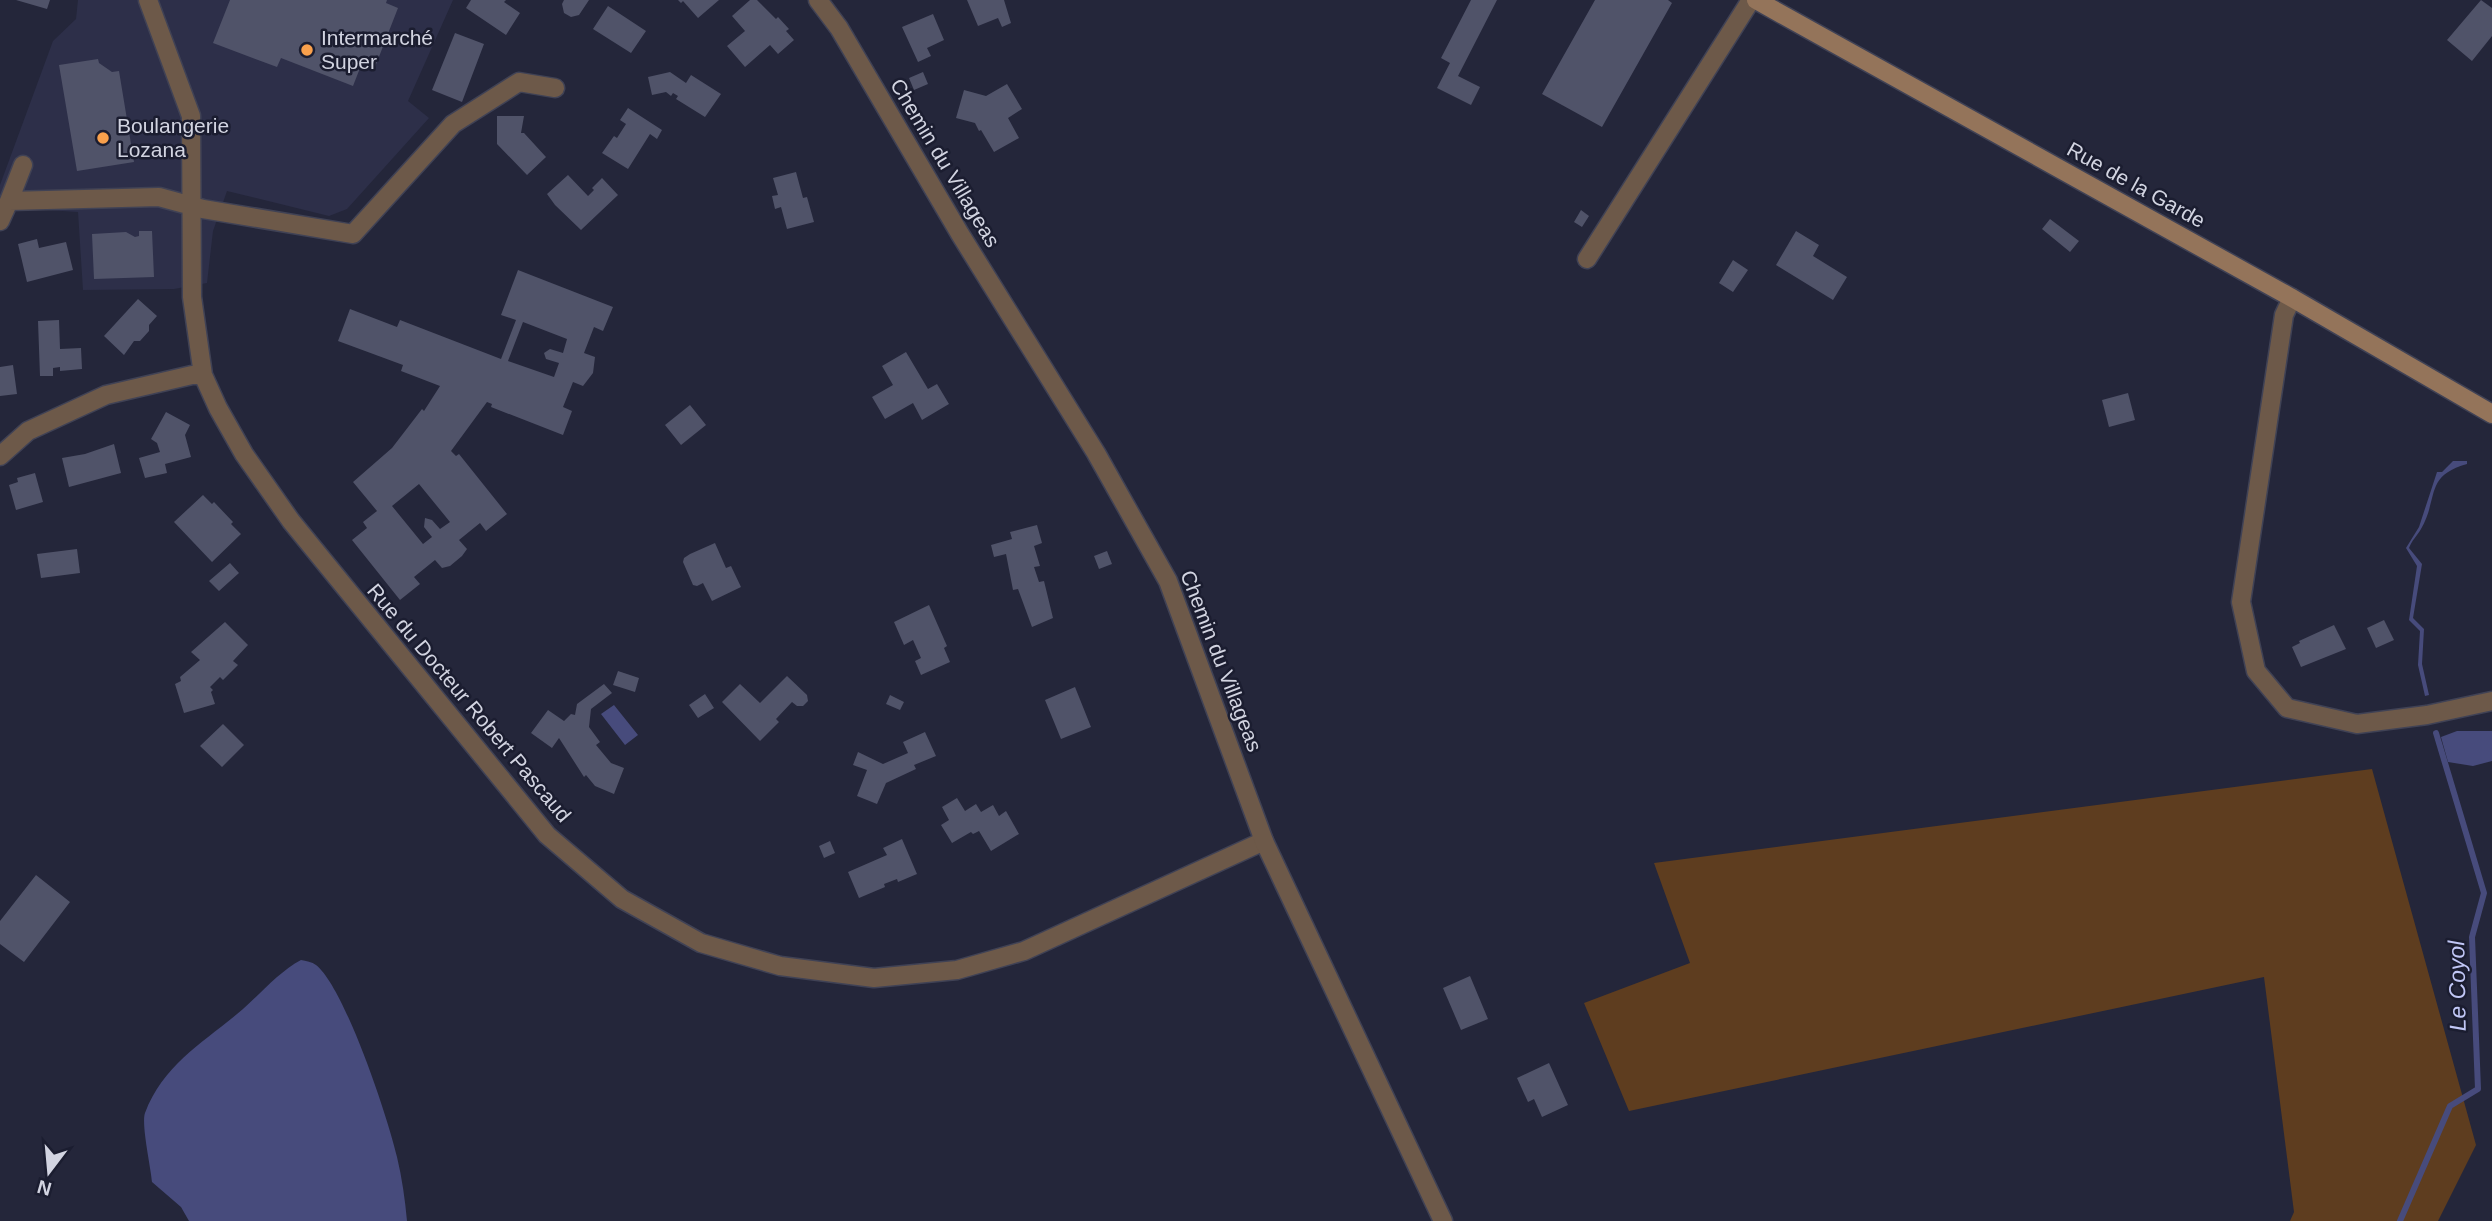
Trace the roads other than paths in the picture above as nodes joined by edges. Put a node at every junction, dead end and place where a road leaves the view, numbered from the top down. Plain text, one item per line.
1 (148, 0) edge
2 (1754, 0) edge
3 (825, 2) edge
4 (555, 88) dead end
5 (23, 165) dead end
6 (9, 201) junction
7 (193, 206) junction
8 (0, 222) edge
9 (1587, 259) dead end
10 (2292, 298) junction
11 (204, 375) junction
12 (2492, 414) edge
13 (0, 456) edge
14 (2492, 701) edge
15 (1264, 841) junction
16 (1443, 1221) edge

1 - 7 street, Rue du Docteur Robert Pascaud
2 - 9 street
2 - 10 main road, Rue de la Garde
3 - 15 street, Chemin du Villageas
4 - 7 street
5 - 6 street
6 - 7 street
6 - 8 street
7 - 11 street, Rue du Docteur Robert Pascaud
10 - 12 main road, Rue de la Garde
10 - 14 street
11 - 13 street
11 - 15 street, Rue du Docteur Robert Pascaud
15 - 16 street, Chemin du Villageas

